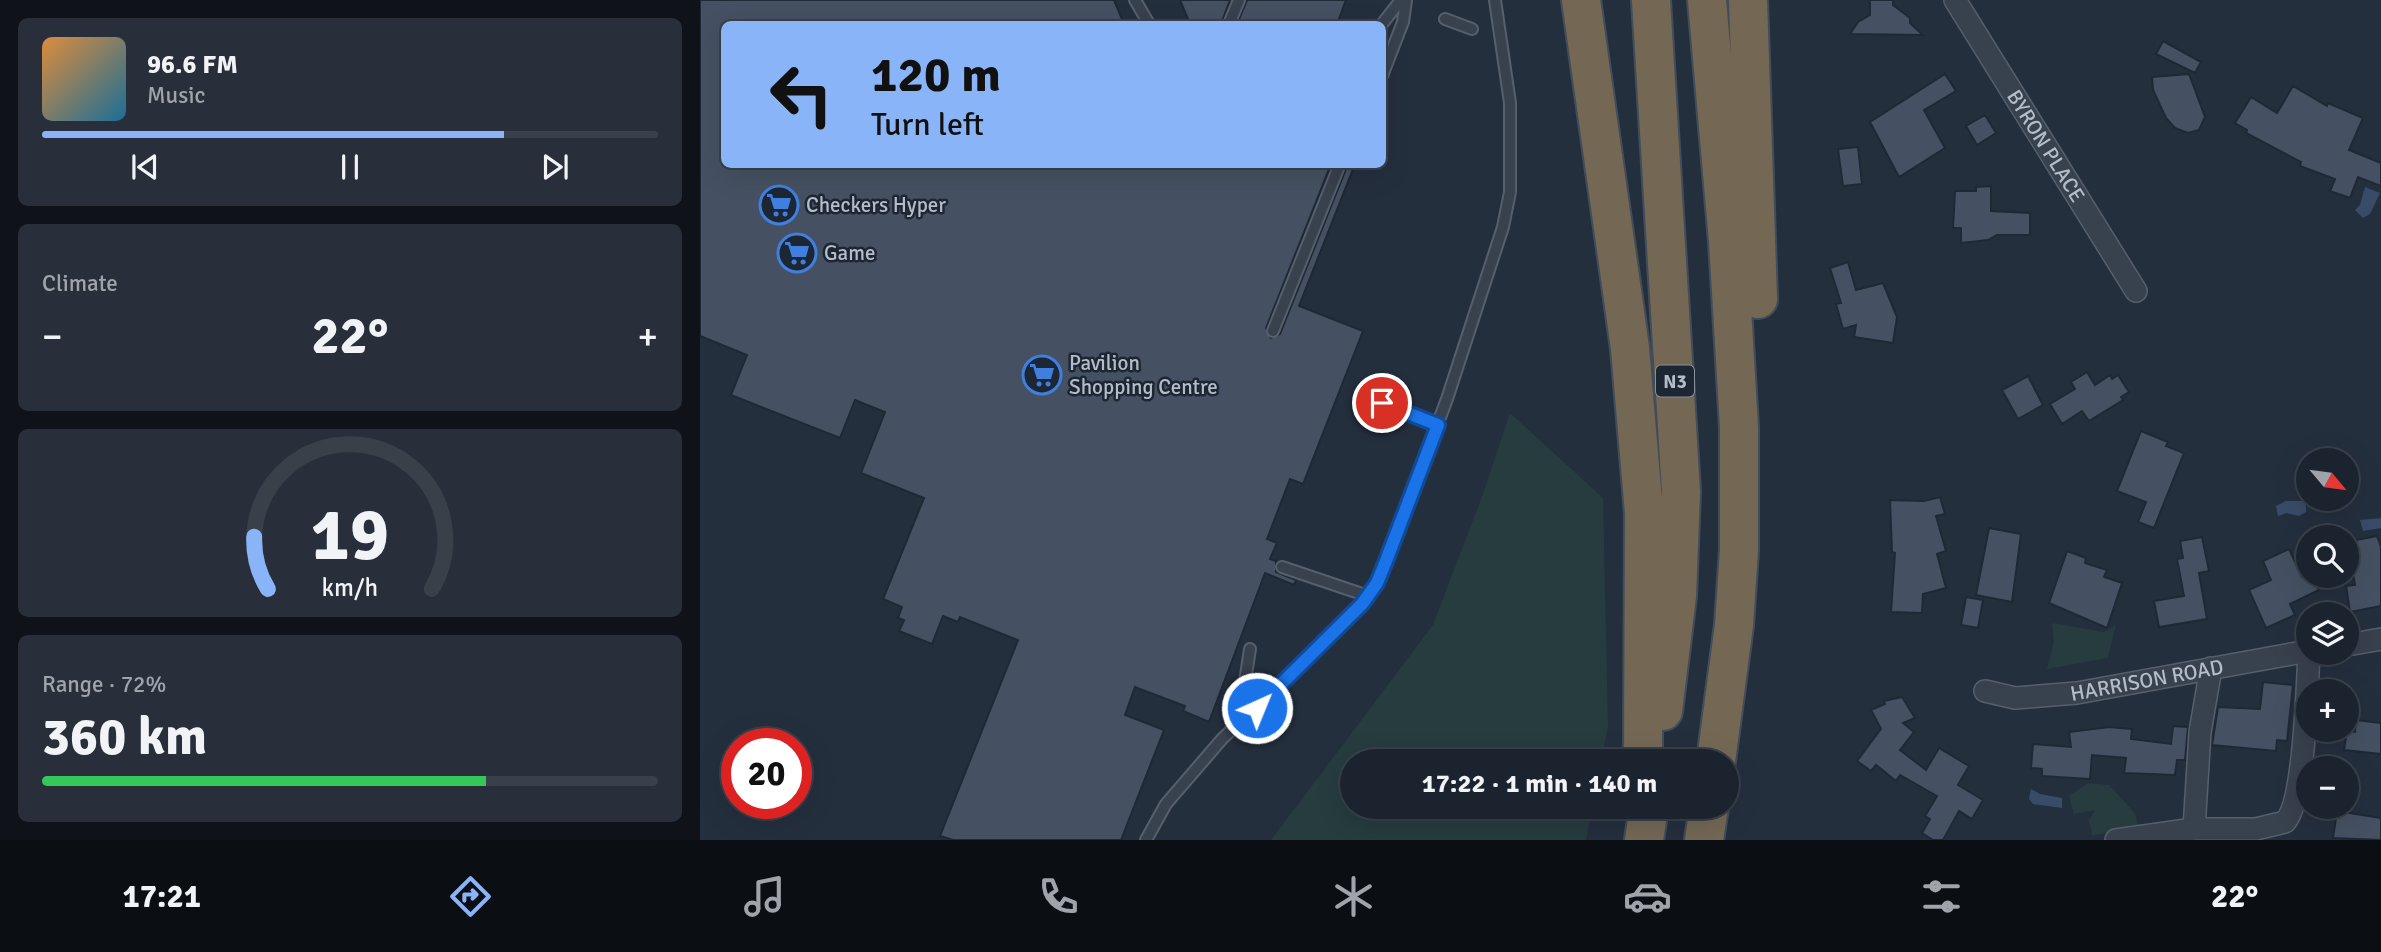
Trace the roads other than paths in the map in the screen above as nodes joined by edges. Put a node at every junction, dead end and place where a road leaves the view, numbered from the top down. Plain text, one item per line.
1 (1135, 0) edge
2 (1239, 0) edge
3 (1404, 0) edge
4 (1495, 0) edge
5 (1581, 0) edge
6 (1651, 0) edge
7 (1707, 0) edge
8 (1723, 0) edge
9 (1748, 0) edge
10 (1955, 0) edge
11 (1444, 19) dead end
12 (1147, 21) edge
13 (1230, 21) edge
14 (1385, 21) edge
15 (1472, 29) dead end
16 (1386, 66) edge
17 (1716, 93) junction
18 (1338, 168) edge
19 (2136, 291) dead end
20 (1273, 331) dead end
21 (1382, 403) dead end
22 (1438, 425) junction
23 (1740, 550) junction
24 (1282, 567) dead end
25 (1368, 596) junction
26 (2381, 639) edge
27 (2359, 643) edge
28 (1250, 649) dead end
29 (2296, 654) edge
30 (2308, 665) edge
31 (2211, 668) junction
32 (1985, 691) dead end
33 (1257, 708) junction
34 (1643, 749) edge
35 (1658, 749) edge
36 (1718, 749) edge
37 (1643, 819) edge
38 (1647, 819) edge
39 (1707, 819) edge
40 (2194, 829) junction
41 (1146, 840) edge
42 (1643, 840) edge
43 (1704, 840) edge
44 (2116, 840) edge

1 - 12 lane
2 - 13 lane
3 - 14 lane
3 - 16 lane
4 - 22 lane
5 - 34 highway
6 - 35 highway, N3
7 - 17 highway
8 - 17 highway
9 - 23 highway
10 - 19 street, BYRON PLACE
11 - 15 lane
17 - 23 highway
18 - 20 lane
21 - 22 lane
22 - 25 lane
23 - 36 highway
24 - 25 lane
25 - 33 lane
26 - 27 street
28 - 33 lane
29 - 31 street, HARRISON ROAD
30 - 40 street
31 - 32 street, HARRISON ROAD
31 - 40 street
33 - 41 lane
37 - 42 highway
38 - 42 highway
39 - 43 highway
40 - 44 street

